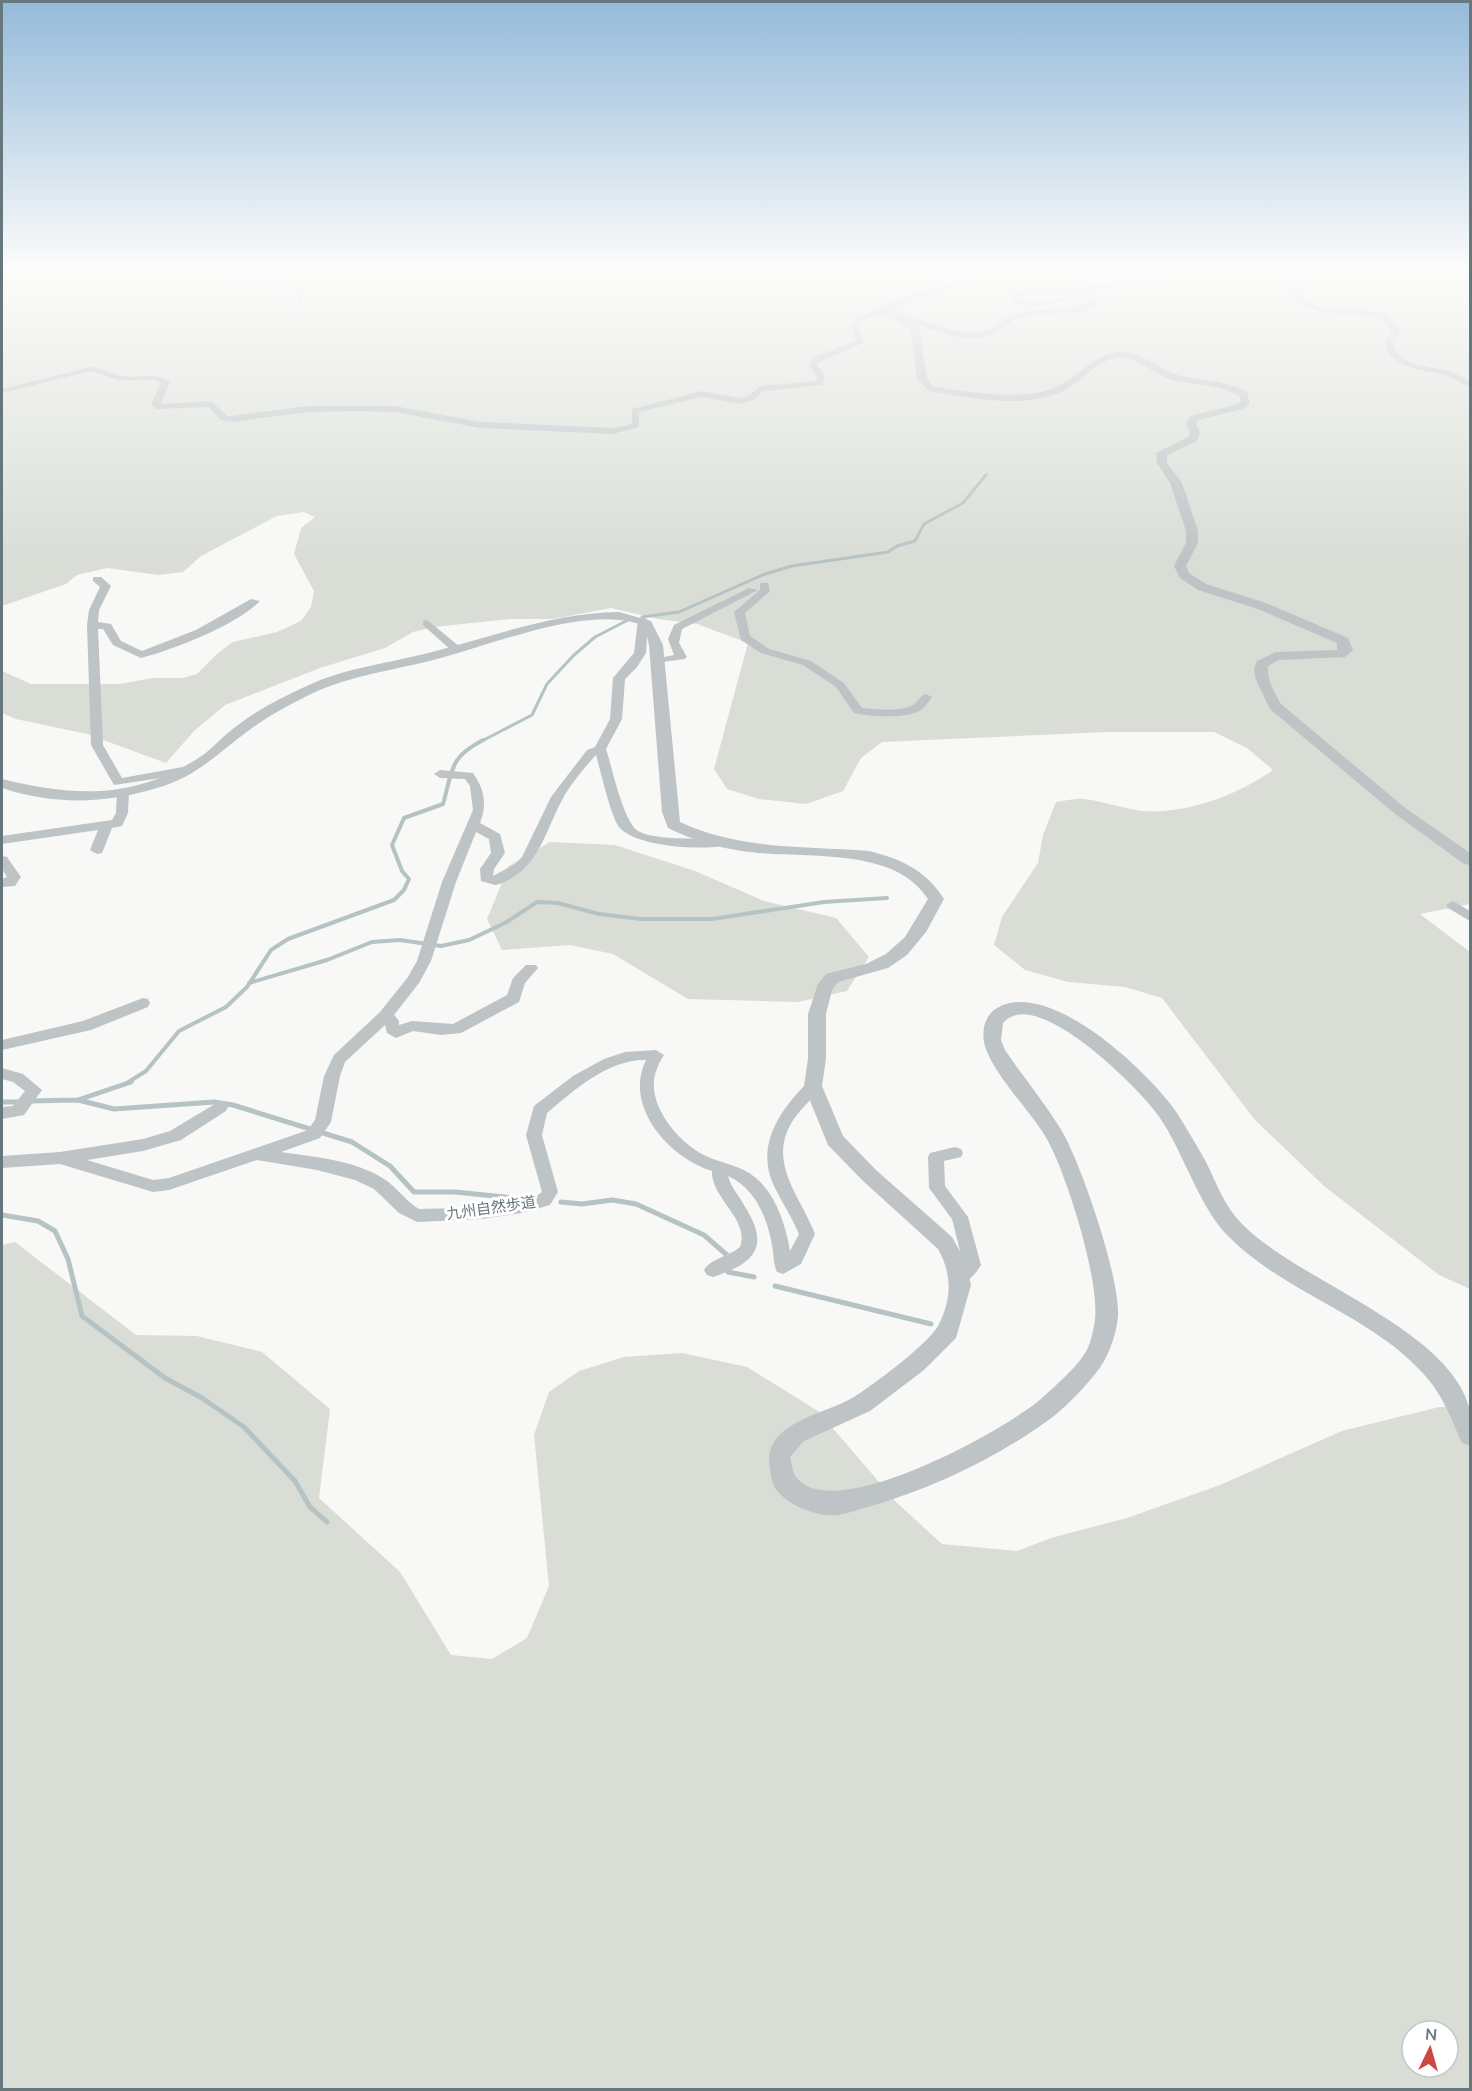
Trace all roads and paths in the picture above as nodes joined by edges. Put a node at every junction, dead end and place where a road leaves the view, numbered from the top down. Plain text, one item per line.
1 (815, 368) edge
2 (921, 368) edge
3 (1093, 368) edge
4 (1151, 368) edge
5 (1426, 368) edge
6 (1470, 384) edge
7 (2, 391) edge
8 (97, 579) dead end
9 (255, 601) dead end
10 (643, 620) junction
11 (427, 623) dead end
12 (92, 625) junction
13 (455, 648) junction
14 (658, 661) junction
15 (926, 697) dead end
16 (600, 749) junction
17 (183, 771) junction
18 (449, 774) dead end
19 (2, 783) edge
20 (123, 792) junction
21 (473, 825) junction
22 (106, 826) junction
23 (2, 840) edge
24 (723, 842) junction
25 (97, 850) dead end
26 (2, 860) edge
27 (1470, 860) edge
28 (2, 883) edge
29 (1453, 905) dead end
30 (1470, 917) edge
31 (531, 968) dead end
32 (143, 1003) dead end
33 (384, 1016) junction
34 (2, 1045) edge
35 (2, 1074) edge
36 (813, 1086) junction
37 (220, 1107) dead end
38 (2, 1113) edge
39 (955, 1153) dead end
40 (258, 1154) junction
41 (60, 1158) junction
42 (2, 1162) edge
43 (720, 1167) junction
44 (713, 1270) dead end
45 (960, 1277) junction
46 (1470, 1436) edge

1 - 7 street
2 - 3 street
4 - 27 street
5 - 6 street
8 - 12 street
9 - 12 street
10 - 13 street
10 - 14 street
10 - 16 street
11 - 13 street
12 - 17 street
13 - 17 street
14 - 15 street
14 - 24 street
16 - 21 street
16 - 24 street
17 - 20 street
18 - 21 street
19 - 20 street
20 - 22 street
21 - 33 street
22 - 23 street
22 - 25 street
24 - 36 street
26 - 28 street
29 - 30 street
31 - 33 street
32 - 34 street
33 - 40 street
35 - 38 street
36 - 43 street, 九州自然歩道
36 - 45 street
37 - 41 street
39 - 45 street
40 - 41 street, 九州自然歩道
40 - 43 street, 九州自然歩道
41 - 42 street, 九州自然歩道
43 - 44 street
45 - 46 street

